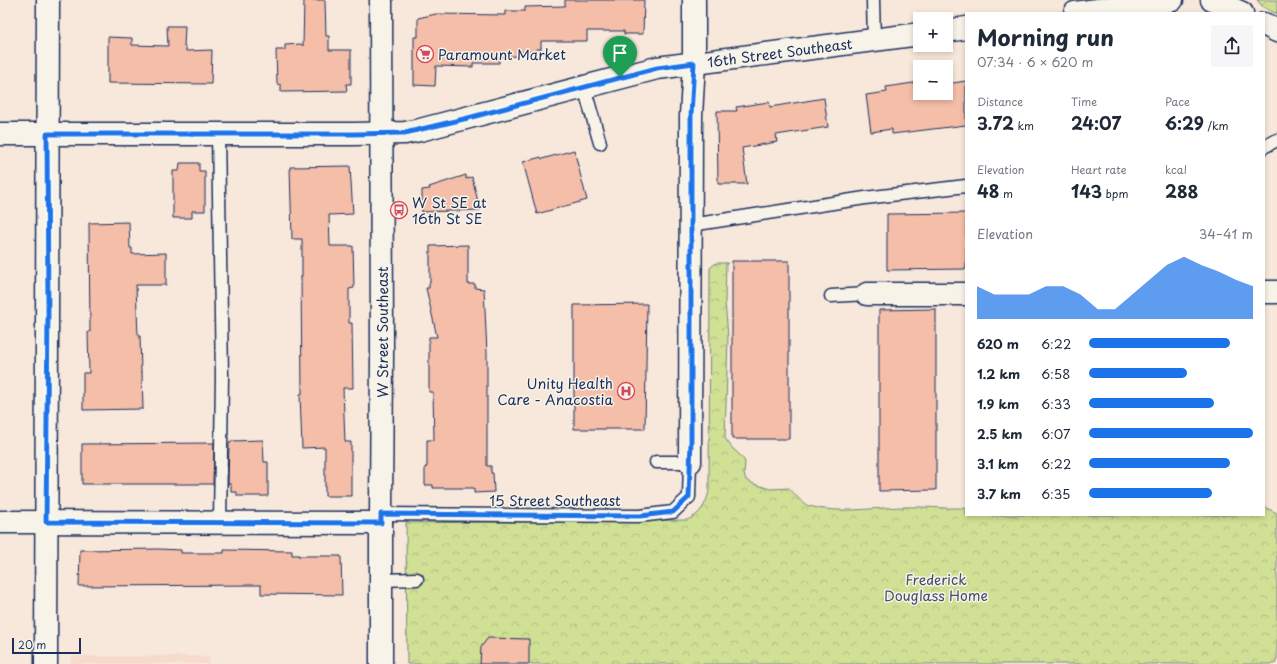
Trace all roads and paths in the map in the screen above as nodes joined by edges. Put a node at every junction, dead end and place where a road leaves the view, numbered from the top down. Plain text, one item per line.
1 (48, 0) edge
2 (381, 0) edge
3 (694, 0) edge
4 (873, 0) edge
5 (1172, 0) edge
6 (1212, 0) edge
7 (1082, 12) edge
8 (1240, 12) edge
9 (1265, 25) edge
10 (965, 28) edge
11 (953, 29) edge
12 (1277, 31) edge
13 (913, 35) edge
14 (874, 41) junction
15 (694, 63) junction
16 (584, 87) junction
17 (0, 134) edge
18 (47, 134) junction
19 (218, 134) junction
20 (382, 134) junction
21 (1277, 140) edge
22 (600, 143) dead end
23 (1265, 146) edge
24 (965, 186) edge
25 (691, 225) junction
26 (1265, 292) edge
27 (1277, 292) edge
28 (867, 294) joint
29 (965, 294) edge
30 (831, 296) dead end
31 (656, 462) dead end
32 (690, 462) junction
33 (381, 519) junction
34 (0, 522) edge
35 (46, 522) junction
36 (220, 523) junction
37 (417, 579) dead end
38 (381, 580) junction
39 (46, 664) edge
40 (381, 664) edge

1 - 18 street
2 - 20 street, W Street Southeast
3 - 15 street
4 - 14 lane
5 - 7 street
6 - 8 street
9 - 12 street
10 - 11 street
13 - 14 street, 16th Street Southeast
14 - 15 street, 16th Street Southeast
15 - 16 street, 16th Street Southeast
15 - 25 street
16 - 20 street, 16th Street Southeast
16 - 22 lane
17 - 18 street, 16th Street Southeast
18 - 19 street, 16th Street Southeast
18 - 35 street
19 - 20 street, 16th Street Southeast
19 - 36 lane
20 - 33 street, W Street Southeast
21 - 23 lane
24 - 25 lane
25 - 32 street
26 - 27 street
28 - 29 street
28 - 30 lane
31 - 32 lane
32 - 33 lane, 15 Street Southeast
33 - 36 street
33 - 38 street, W Street Southeast
34 - 35 street
35 - 36 street
35 - 39 street
37 - 38 lane
38 - 40 street, W Street Southeast

